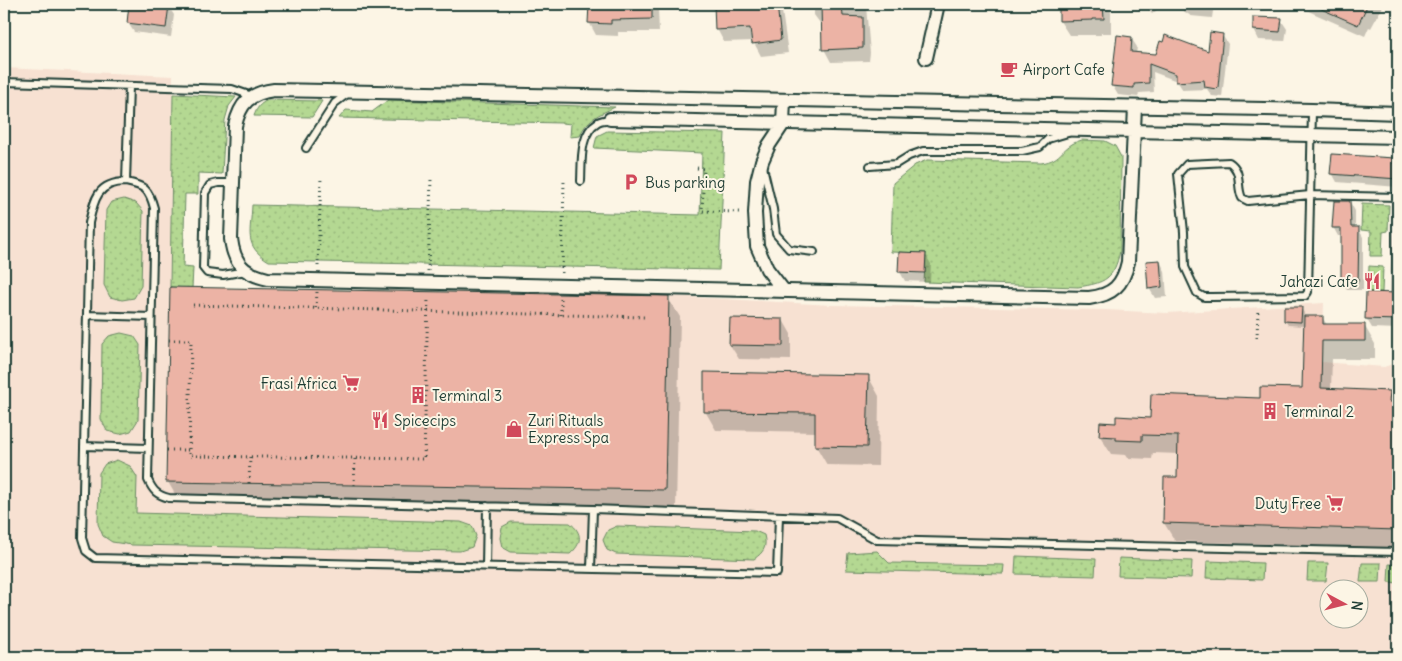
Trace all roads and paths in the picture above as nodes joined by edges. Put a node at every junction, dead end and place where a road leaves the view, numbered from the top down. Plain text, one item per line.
1 (938, 4) edge
2 (926, 58) dead end
3 (4, 82) edge
4 (129, 86) junction
5 (361, 91) junction
6 (252, 96) junction
7 (784, 100) junction
8 (1135, 107) junction
9 (1312, 110) junction
10 (1398, 113) edge
11 (610, 119) joint
12 (782, 124) junction
13 (1074, 131) junction
14 (1134, 132) junction
15 (1311, 136) junction
16 (1398, 137) edge
17 (306, 148) dead end
18 (762, 161) junction
19 (870, 166) dead end
20 (697, 168) dead end
21 (321, 177) dead end
22 (431, 179) dead end
23 (564, 181) dead end
24 (126, 182) junction
25 (581, 182) dead end
26 (233, 183) junction
27 (1310, 195) junction
28 (1398, 197) edge
29 (755, 213) junction
30 (814, 252) dead end
31 (246, 271) junction
32 (317, 280) junction
33 (428, 283) junction
34 (562, 286) junction
35 (784, 291) junction
36 (193, 306) dead end
37 (316, 308) junction
38 (1258, 308) dead end
39 (428, 312) junction
40 (561, 315) junction
41 (87, 316) junction
42 (151, 317) junction
43 (644, 317) dead end
44 (1257, 338) dead end
45 (169, 340) dead end
46 (84, 446) junction
47 (148, 448) junction
48 (167, 450) dead end
49 (189, 450) junction
50 (250, 457) junction
51 (355, 458) junction
52 (249, 483) dead end
53 (354, 485) dead end
54 (487, 506) junction
55 (592, 509) junction
56 (779, 516) junction
57 (1398, 552) edge
58 (486, 567) junction
59 (591, 569) junction

1 - 2 street
3 - 4 lane
4 - 6 lane
4 - 24 lane
5 - 6 street
5 - 7 street
5 - 17 lane
6 - 26 street
7 - 8 street
7 - 12 street
8 - 9 street
8 - 14 street
9 - 10 street
9 - 15 lane
11 - 12 street
11 - 25 lane
12 - 13 street
12 - 18 street
13 - 14 street
13 - 19 lane
14 - 15 street
14 - 35 street
15 - 16 street
15 - 27 lane
18 - 29 street
18 - 30 lane
20 - 29 path
21 - 32 path
22 - 33 path
23 - 34 path
24 - 41 lane
24 - 42 lane
26 - 31 street
26 - 31 lane
27 - 27 lane
27 - 28 lane
29 - 35 street
31 - 32 street
32 - 33 street
32 - 37 path
33 - 34 street
33 - 39 path
34 - 35 street
34 - 40 path
36 - 37 path
37 - 39 path
38 - 44 path
39 - 40 path
39 - 51 path
40 - 43 path
41 - 42 lane
41 - 46 lane
42 - 47 lane
45 - 49 path
46 - 47 lane
46 - 58 lane
47 - 54 lane
48 - 49 path
49 - 50 path
50 - 51 path
50 - 52 path
51 - 53 path
54 - 55 lane
54 - 58 lane
55 - 56 lane
55 - 59 lane
56 - 57 lane
56 - 59 lane
58 - 59 lane

